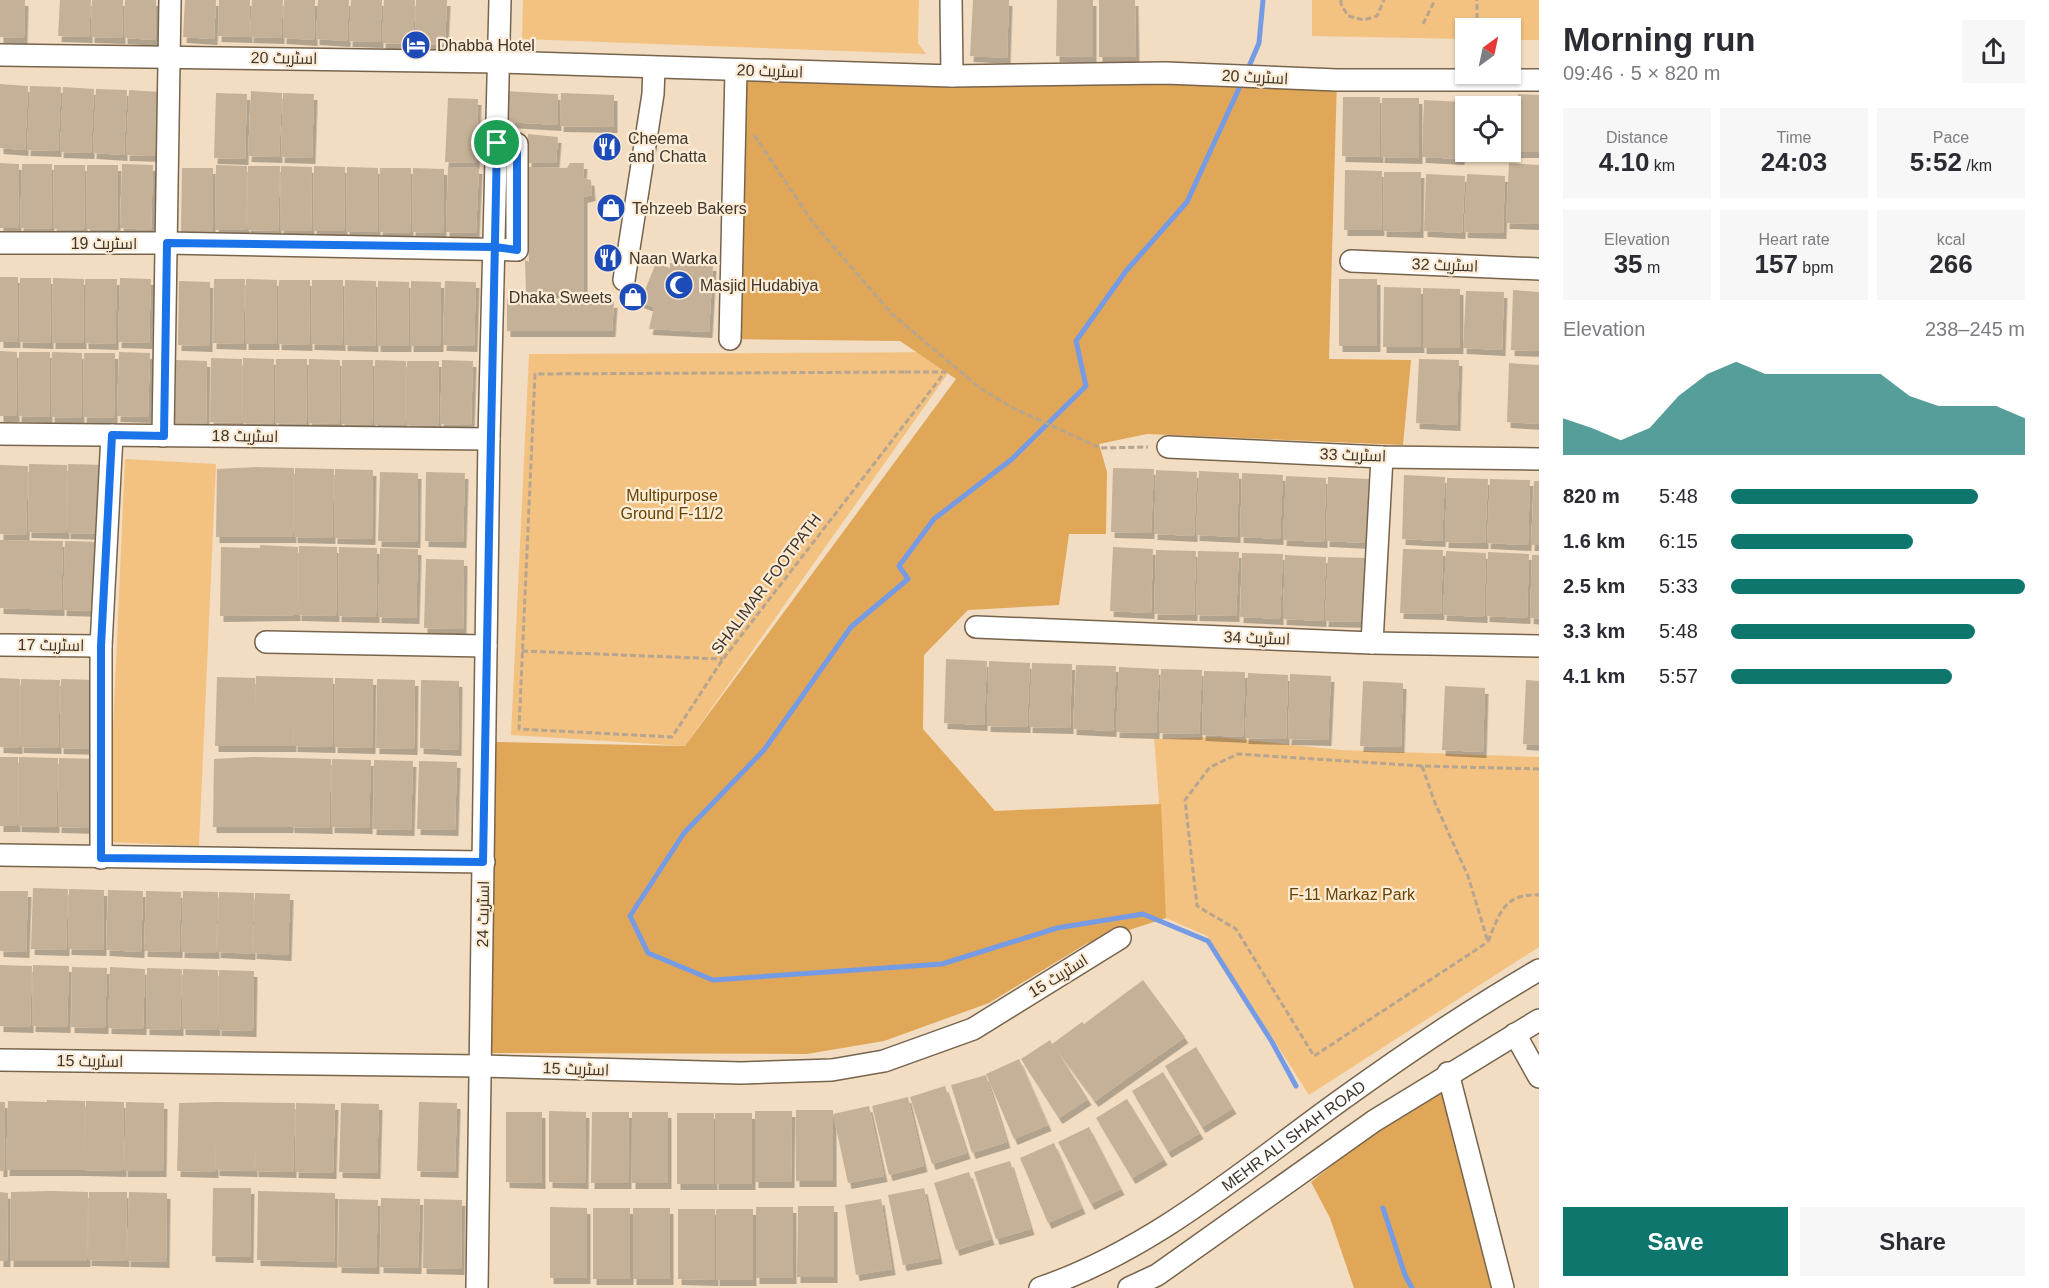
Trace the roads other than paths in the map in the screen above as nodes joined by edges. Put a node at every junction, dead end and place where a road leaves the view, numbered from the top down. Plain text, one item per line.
1 (170, 0) edge
2 (500, 0) edge
3 (951, 0) edge
4 (0, 55) edge
5 (170, 56) junction
6 (499, 62) junction
7 (654, 68) junction
8 (736, 70) junction
9 (952, 76) junction
10 (1539, 80) edge
11 (0, 243) edge
12 (167, 243) junction
13 (495, 247) junction
14 (1351, 261) dead end
15 (1539, 269) edge
16 (624, 280) dead end
17 (730, 339) dead end
18 (0, 434) edge
19 (112, 435) junction
20 (164, 436) junction
21 (489, 439) junction
22 (1168, 447) road end
23 (1382, 457) junction
24 (1539, 459) edge
25 (976, 627) dead end
26 (266, 642) dead end
27 (1372, 643) junction
28 (0, 645) edge
29 (101, 646) junction
30 (486, 646) junction
31 (1539, 646) edge
32 (0, 855) edge
33 (101, 858) junction
34 (483, 862) junction
35 (1120, 938) dead end
36 (1539, 970) edge
37 (1539, 1020) edge
38 (1515, 1035) junction
39 (0, 1060) edge
40 (480, 1066) junction
41 (1448, 1073) junction
42 (1539, 1077) edge
43 (477, 1288) edge
44 (1040, 1288) edge
45 (1129, 1288) edge
46 (1503, 1288) edge

1 - 5 street
2 - 6 street, اسٹریٹ 24
3 - 9 street
4 - 5 street, اسٹریٹ 20
5 - 6 street, اسٹریٹ 20
5 - 12 street
6 - 7 street, اسٹریٹ 20
6 - 13 street, اسٹریٹ 24
7 - 8 street, اسٹریٹ 20
7 - 16 street
8 - 9 street, اسٹریٹ 20
8 - 17 street
9 - 10 street, اسٹریٹ 20
11 - 12 street, اسٹریٹ 19
12 - 13 street, اسٹریٹ 19
12 - 20 street
13 - 21 street, اسٹریٹ 24
14 - 15 street, اسٹریٹ 32
18 - 19 street, اسٹریٹ 18
19 - 20 street, اسٹریٹ 18
19 - 29 street
20 - 21 street, اسٹریٹ 18
21 - 30 street, اسٹریٹ 24
22 - 23 street, اسٹریٹ 33
23 - 24 street, اسٹریٹ 33
23 - 27 street
25 - 27 street, اسٹریٹ 34
26 - 30 street
27 - 31 street, اسٹریٹ 34
28 - 29 street, اسٹریٹ 17
29 - 33 street
30 - 34 street, اسٹریٹ 24
32 - 33 street
33 - 34 street
34 - 40 street, اسٹریٹ 24
35 - 40 street, اسٹریٹ 15
36 - 44 street, MEHR ALI SHAH ROAD
37 - 38 street
38 - 41 street
38 - 42 street
39 - 40 street, اسٹریٹ 15
40 - 43 street, اسٹریٹ 24
41 - 45 street
41 - 46 street

